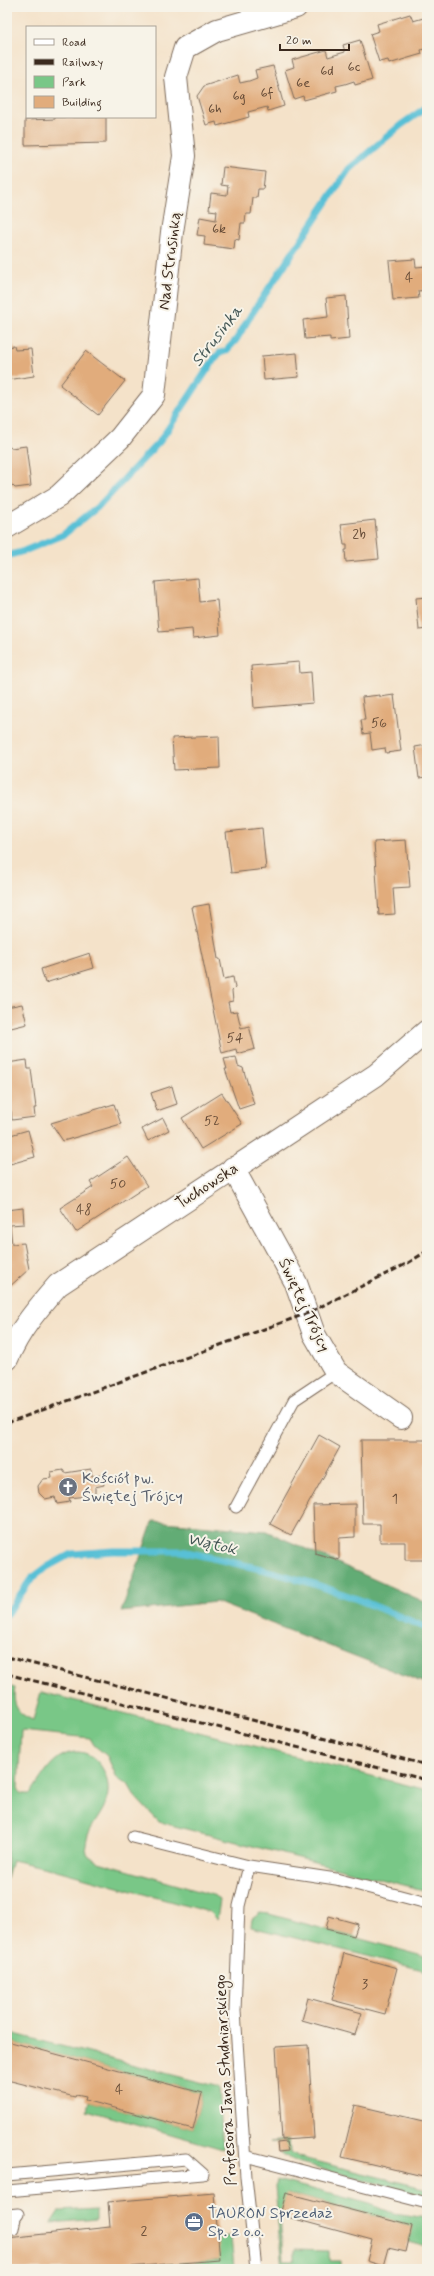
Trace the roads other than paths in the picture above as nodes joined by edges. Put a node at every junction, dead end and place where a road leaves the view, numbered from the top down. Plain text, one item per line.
1 (296, 7) edge
2 (7, 527) edge
3 (427, 1031) edge
4 (233, 1168) junction
5 (7, 1359) edge
6 (336, 1372) junction
7 (401, 1418) dead end
8 (236, 1507) dead end
9 (133, 1838) dead end
10 (249, 1866) junction
11 (427, 1903) edge
12 (245, 2156) junction
13 (7, 2175) edge
14 (7, 2191) edge
15 (427, 2203) edge
16 (7, 2215) edge
17 (7, 2230) edge
18 (256, 2269) edge

1 - 2 street, Nad Strusinką
3 - 4 street, Tuchowska
4 - 5 street, Tuchowska
4 - 6 street, Świętej Trójcy
6 - 7 street, Świętej Trójcy
6 - 8 lane
9 - 10 lane
10 - 11 lane
10 - 12 lane, Profesora Jana Studniarskiego
12 - 15 lane
12 - 18 lane, Profesora Jana Studniarskiego
13 - 14 lane
16 - 17 lane

